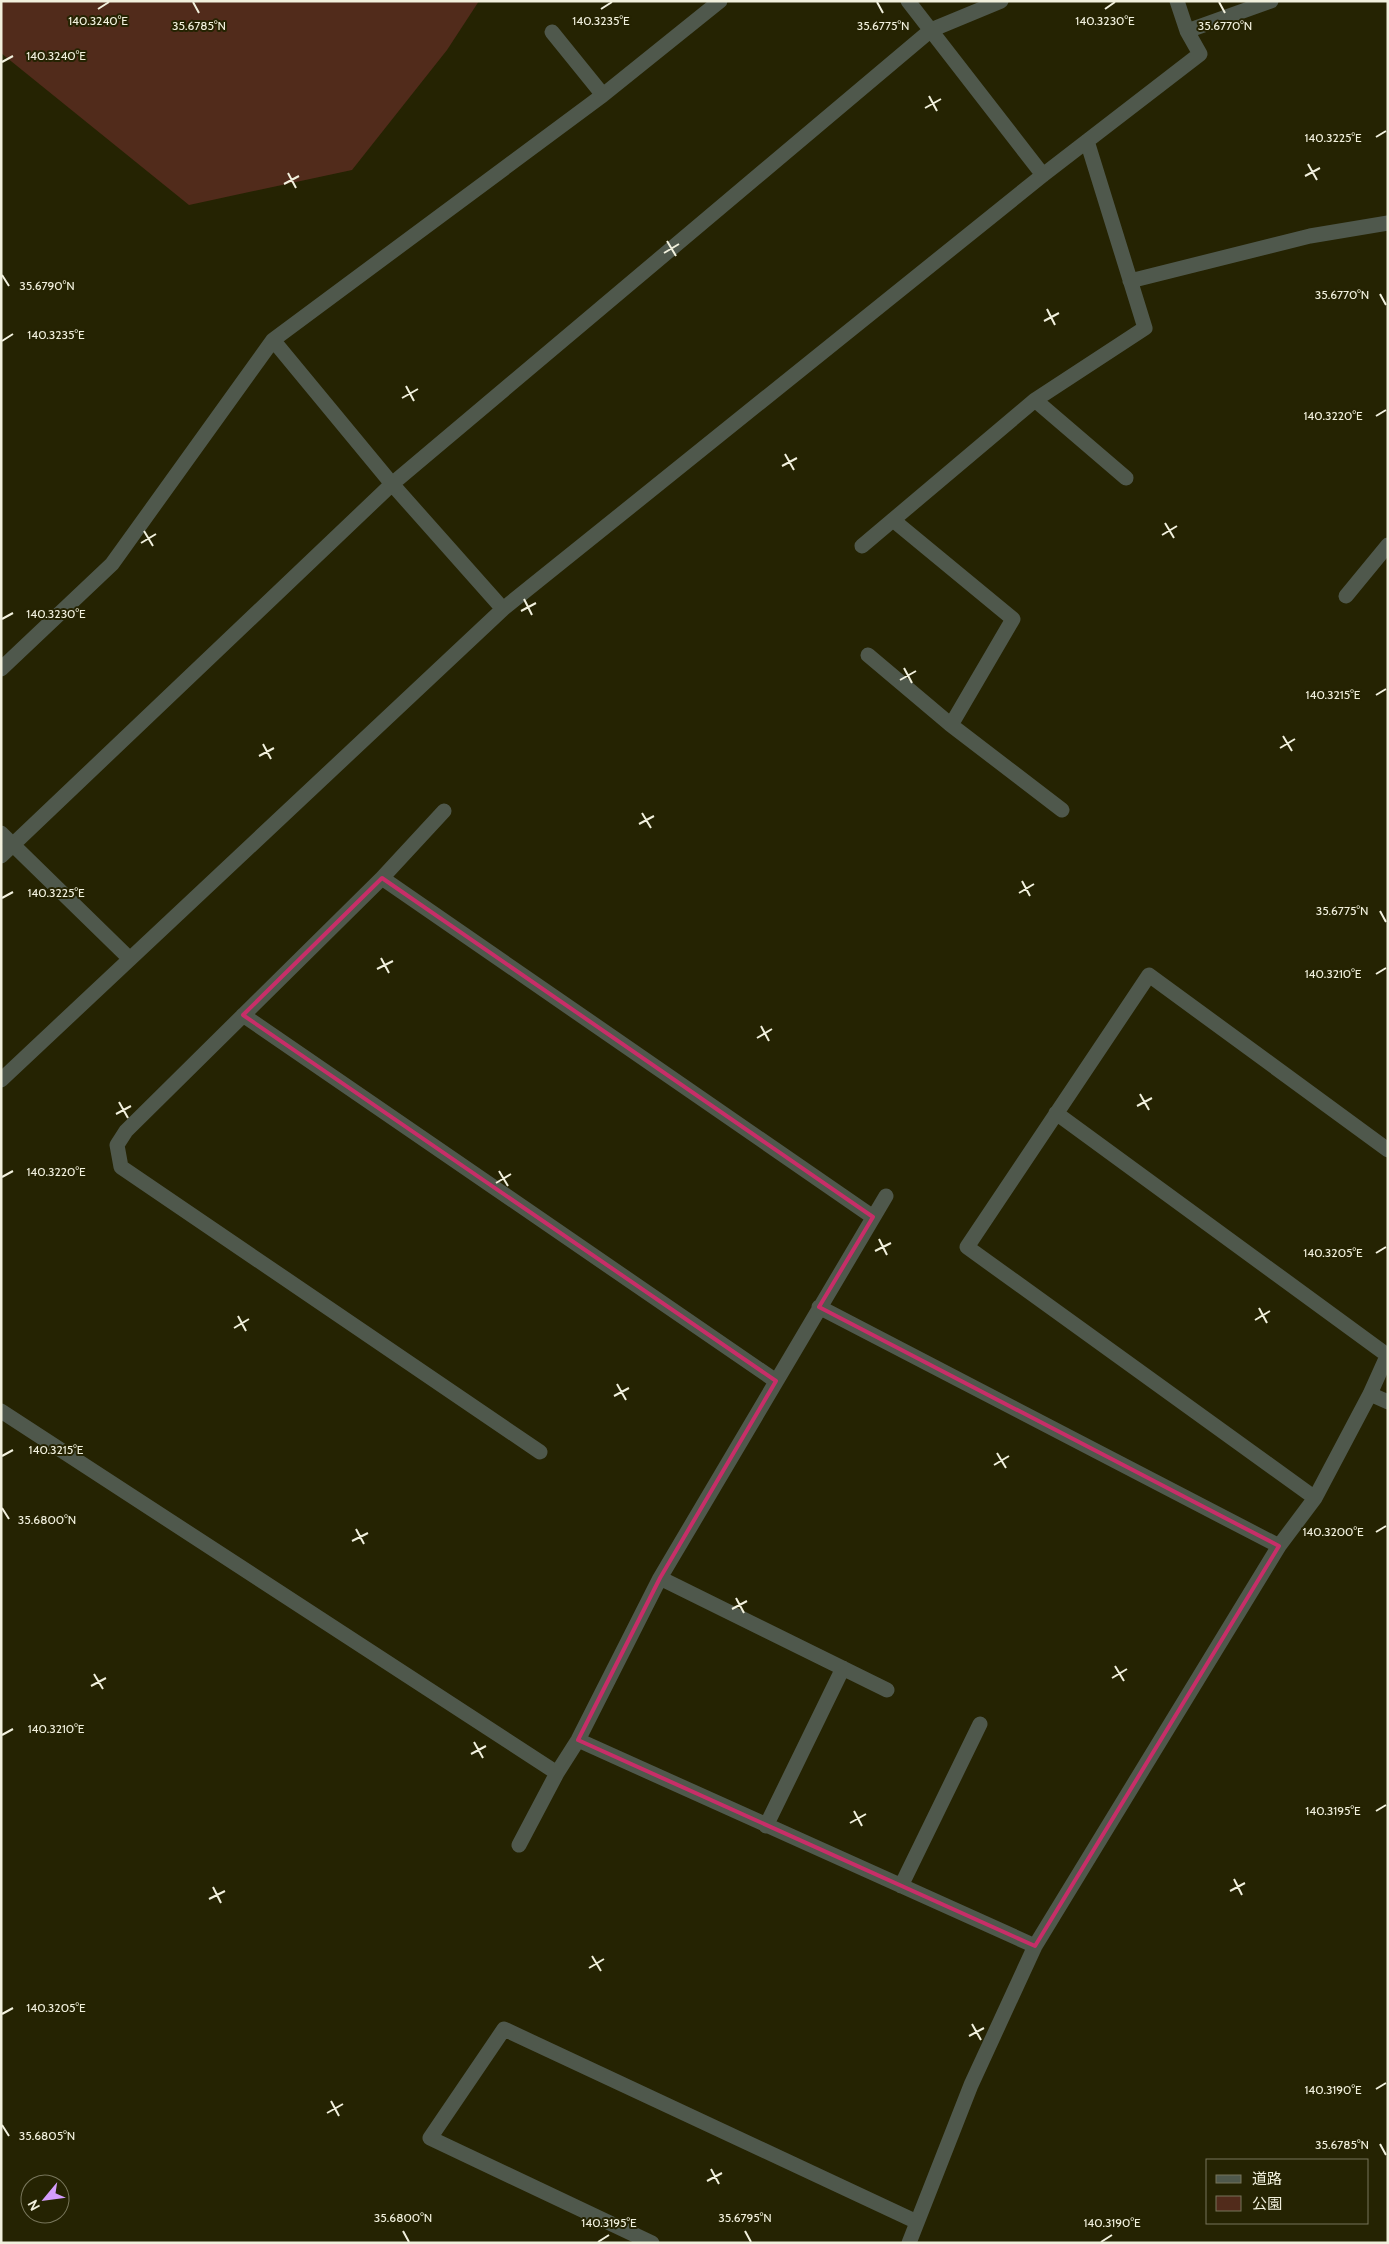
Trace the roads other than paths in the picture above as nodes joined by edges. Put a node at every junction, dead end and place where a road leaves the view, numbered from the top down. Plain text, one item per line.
1 (720, 1) edge
2 (908, 1) edge
3 (1001, 1) edge
4 (1177, 1) edge
5 (1271, 1) edge
6 (931, 30) junction
7 (1187, 31) junction
8 (552, 32) dead end
9 (603, 95) junction
10 (1087, 141) junction
11 (1043, 175) junction
12 (1388, 223) edge
13 (1130, 281) junction
14 (273, 340) junction
15 (1035, 400) junction
16 (1126, 478) dead end
17 (392, 484) junction
18 (892, 520) junction
19 (1388, 545) edge
20 (862, 546) dead end
21 (1346, 596) dead end
22 (503, 609) junction
23 (868, 655) dead end
24 (1, 669) edge
25 (952, 725) junction
26 (1062, 810) dead end
27 (444, 811) dead end
28 (1, 833) edge
29 (13, 845) junction
30 (1, 856) edge
31 (382, 878) junction
32 (130, 959) junction
33 (243, 1015) junction
34 (1, 1080) edge
35 (1056, 1113) junction
36 (1388, 1150) edge
37 (886, 1196) dead end
38 (873, 1217) junction
39 (819, 1307) junction
40 (1388, 1355) edge
41 (776, 1381) junction
42 (1370, 1394) junction
43 (1388, 1402) edge
44 (1, 1411) edge
45 (540, 1452) dead end
46 (1315, 1498) junction
47 (1279, 1546) junction
48 (660, 1578) junction
49 (843, 1668) junction
50 (887, 1690) dead end
51 (980, 1724) dead end
52 (578, 1740) junction
53 (557, 1773) junction
54 (766, 1826) junction
55 (519, 1845) dead end
56 (901, 1886) junction
57 (1035, 1946) junction
58 (917, 2222) junction
59 (652, 2243) edge
60 (909, 2243) edge

1 - 9 street
2 - 6 street
3 - 6 street
4 - 7 street
5 - 7 street
6 - 11 street
6 - 17 street
7 - 10 street
8 - 9 street
9 - 14 street
10 - 11 street
10 - 13 street
11 - 22 street
12 - 13 street
13 - 15 street
14 - 17 street
14 - 24 street
15 - 16 street
15 - 18 street
17 - 22 street
17 - 29 street
18 - 20 street
18 - 25 street
19 - 21 street
22 - 32 street
23 - 25 street
25 - 26 street
27 - 31 street
28 - 29 street
29 - 30 street
29 - 32 street
31 - 33 street
31 - 38 street
32 - 34 street
33 - 41 street
33 - 45 street
35 - 36 street
35 - 40 street
35 - 46 street
37 - 38 street
38 - 39 street
39 - 41 street
39 - 47 street
40 - 42 street
41 - 48 street
42 - 43 street
42 - 46 street
44 - 53 street
46 - 47 street
47 - 57 street
48 - 49 street
48 - 52 street
49 - 50 street
49 - 54 street
51 - 56 street
52 - 53 street
52 - 54 street
53 - 55 street
54 - 56 street
56 - 57 street
57 - 58 street
58 - 59 street
58 - 60 street

